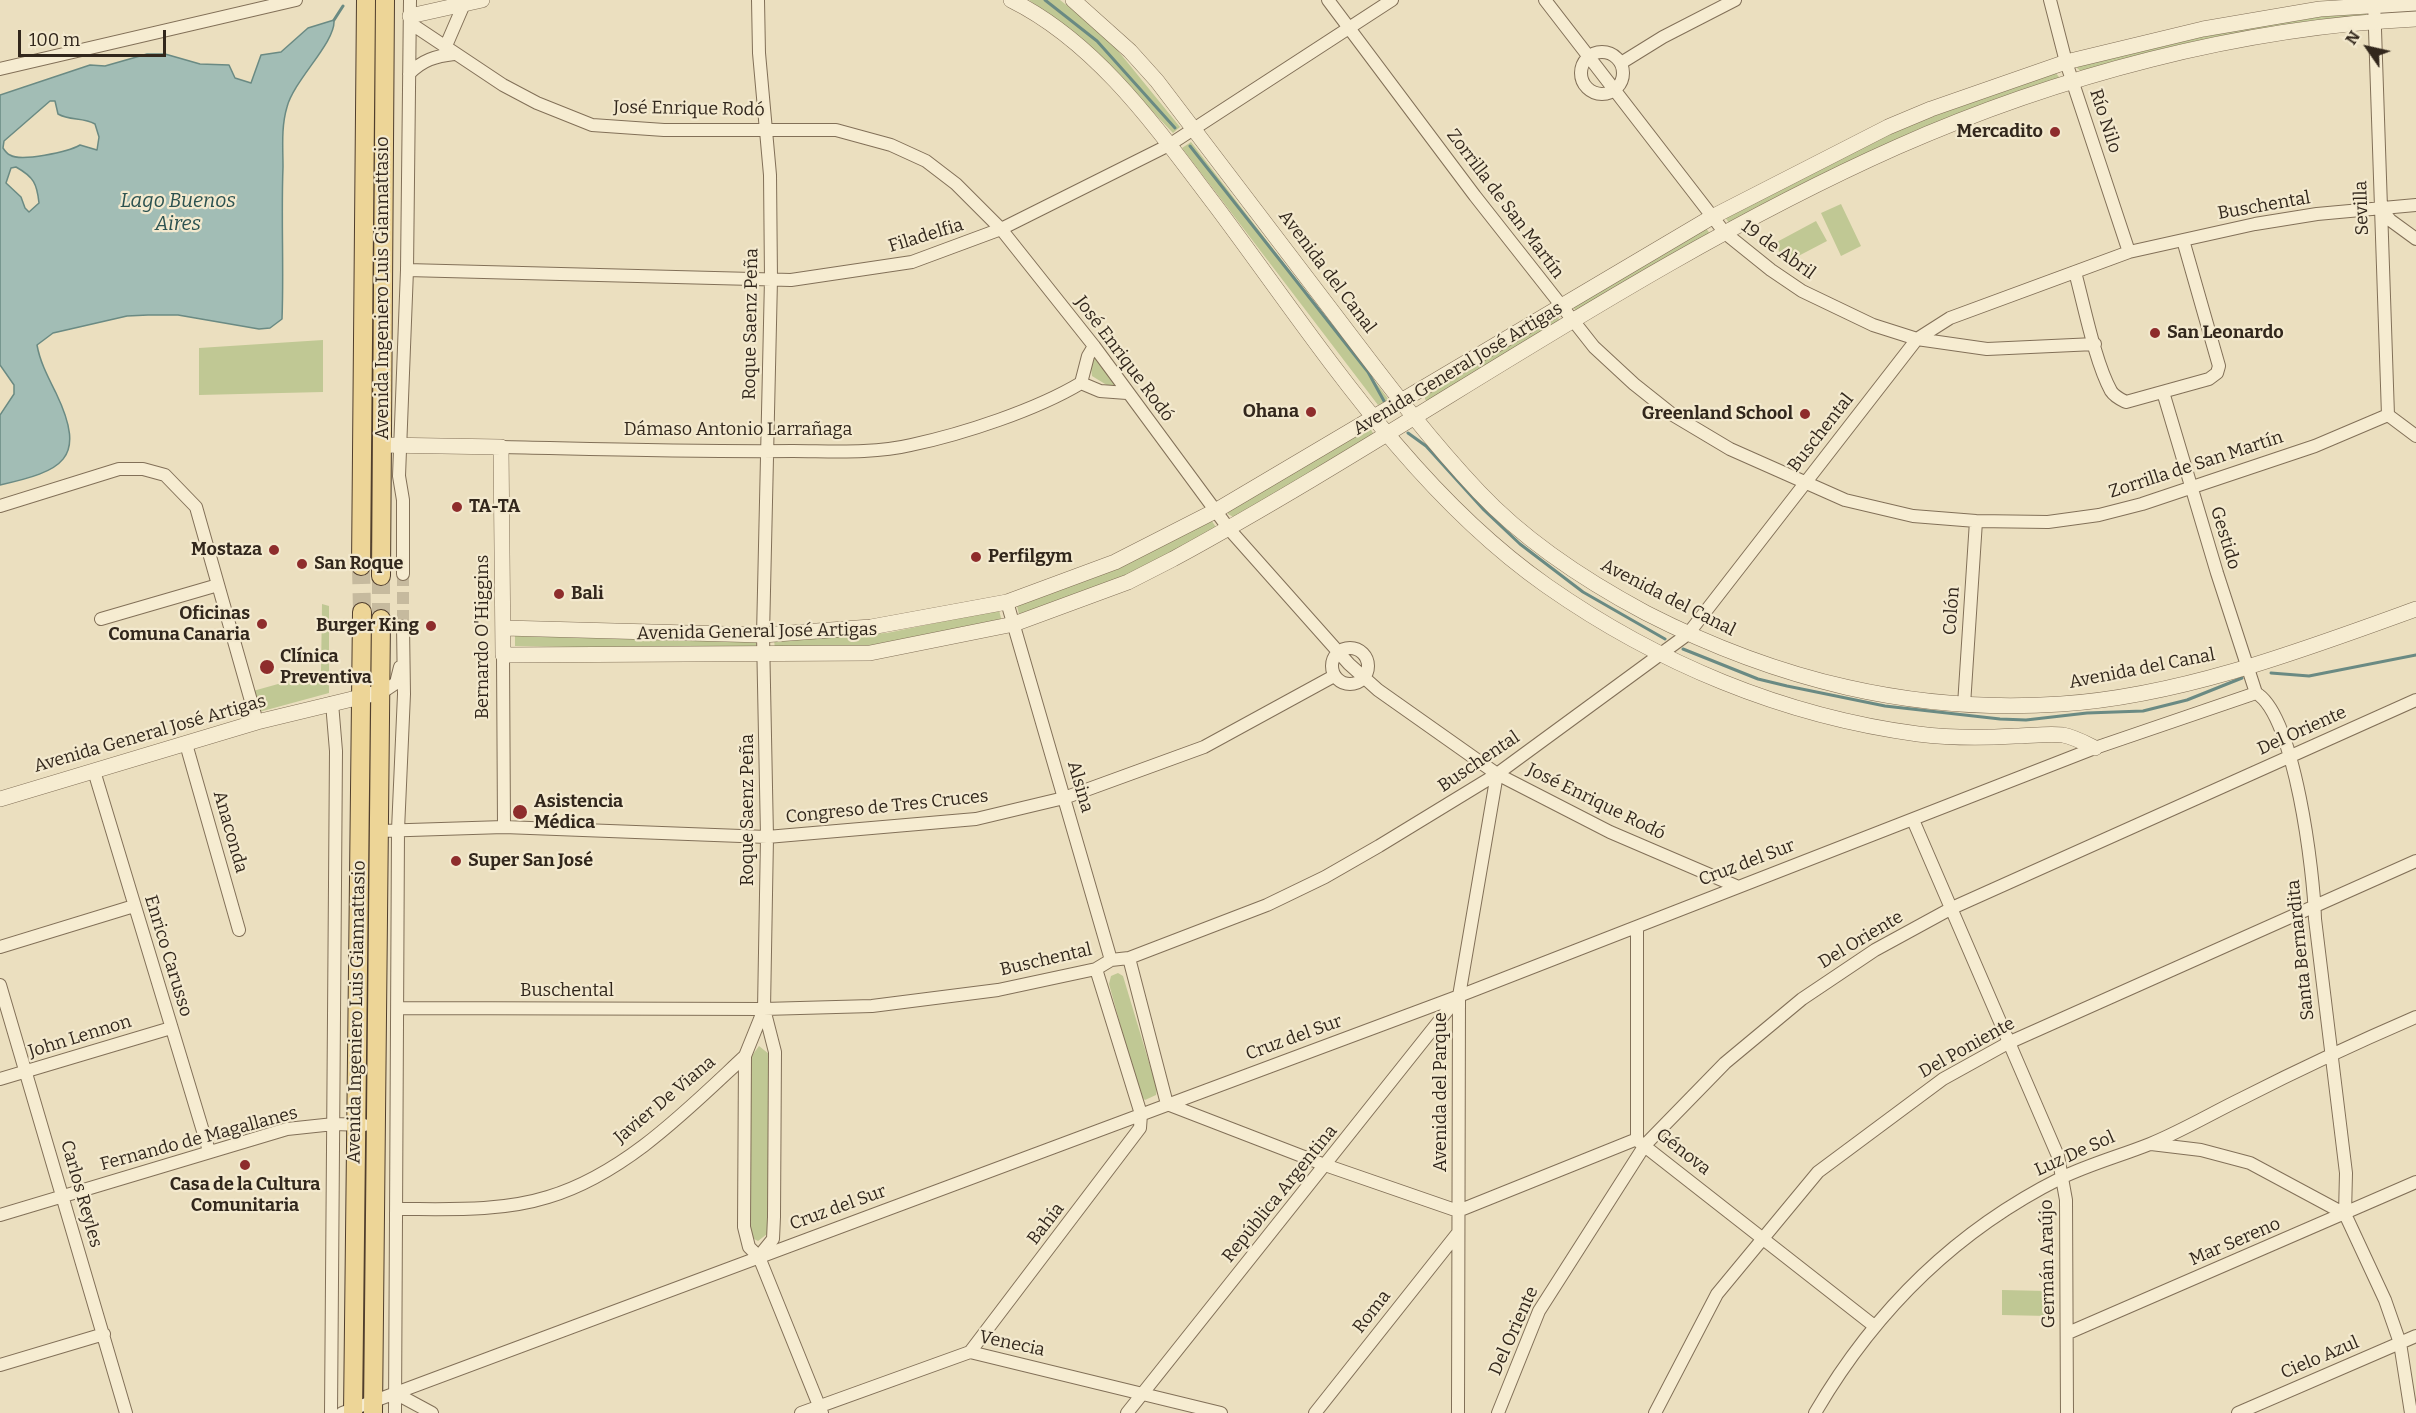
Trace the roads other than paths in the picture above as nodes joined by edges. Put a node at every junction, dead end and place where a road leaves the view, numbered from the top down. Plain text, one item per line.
1 (296, 0) edge
2 (366, 0) edge
3 (385, 0) edge
4 (410, 0) edge
5 (482, 0) edge
6 (758, 0) edge
7 (1011, 0) edge
8 (1073, 0) edge
9 (1328, 0) edge
10 (1392, 0) edge
11 (1545, 0) edge
12 (1735, 0) edge
13 (2050, 0) edge
14 (2374, 2) edge
15 (2416, 3) edge
16 (464, 4) junction
17 (2416, 19) edge
18 (410, 20) junction
19 (2374, 21) junction
20 (1350, 28) junction
21 (449, 51) junction
22 (1589, 56) junction
23 (2067, 62) junction
24 (1621, 63) junction
25 (0, 69) edge
26 (409, 74) junction
27 (2073, 81) junction
28 (1615, 89) junction
29 (765, 129) junction
30 (1194, 129) junction
31 (1170, 145) junction
32 (2416, 205) edge
33 (2380, 207) junction
34 (1712, 217) junction
35 (1001, 229) junction
36 (1725, 233) junction
37 (2183, 240) junction
38 (2416, 240) edge
39 (2129, 252) junction
40 (406, 270) junction
41 (2075, 272) junction
42 (771, 279) junction
43 (1560, 306) junction
44 (1573, 322) junction
45 (1917, 339) junction
46 (2095, 344) junction
47 (1094, 346) junction
48 (1082, 383) junction
49 (2163, 392) junction
50 (1127, 393) junction
51 (1401, 402) junction
52 (2388, 415) junction
53 (1375, 418) junction
54 (1414, 418) junction
55 (1388, 435) junction
56 (2416, 436) edge
57 (382, 445) junction
58 (402, 445) junction
59 (501, 447) junction
60 (767, 452) junction
61 (1805, 483) junction
62 (2191, 488) junction
63 (0, 506) edge
64 (1217, 510) junction
65 (1976, 520) junction
66 (1229, 529) junction
67 (362, 566) tunnel mouth
68 (403, 574) tunnel mouth
69 (381, 576) tunnel mouth
70 (218, 585) junction
71 (1007, 602) junction
72 (2416, 609) edge
73 (362, 612) tunnel mouth
74 (381, 619) tunnel mouth
75 (101, 620) dead end
76 (1014, 624) junction
77 (403, 627) tunnel mouth
78 (504, 628) junction
79 (1688, 634) junction
80 (763, 635) junction
81 (404, 648) junction
82 (1338, 651) junction
83 (764, 654) junction
84 (502, 655) junction
85 (1659, 655) junction
86 (2249, 668) junction
87 (1334, 676) junction
88 (1364, 678) junction
89 (381, 693) junction
90 (2256, 693) junction
91 (360, 696) junction
92 (2416, 700) edge
93 (332, 703) junction
94 (1964, 705) junction
95 (257, 722) junction
96 (186, 744) junction
97 (2095, 748) junction
98 (2292, 755) junction
99 (94, 771) junction
100 (1497, 774) junction
101 (1064, 798) junction
102 (0, 799) edge
103 (1913, 820) junction
104 (504, 827) junction
105 (398, 830) junction
106 (378, 831) junction
107 (767, 837) junction
108 (2416, 861) edge
109 (1736, 886) junction
110 (134, 906) junction
111 (2315, 906) junction
112 (1952, 908) junction
113 (1637, 927) junction
114 (238, 930) dead end
115 (0, 946) edge
116 (1129, 958) junction
117 (1111, 960) junction
118 (1096, 969) junction
119 (0, 985) edge
120 (1459, 996) junction
121 (399, 1008) junction
122 (764, 1009) junction
123 (2416, 1017) edge
124 (171, 1028) junction
125 (357, 1043) junction
126 (2008, 1043) junction
127 (336, 1053) junction
128 (2332, 1054) junction
129 (745, 1056) junction
130 (26, 1072) junction
131 (0, 1080) edge
132 (1167, 1104) junction
133 (1141, 1114) junction
134 (334, 1124) junction
135 (356, 1125) junction
136 (375, 1125) junction
137 (1641, 1142) junction
138 (2150, 1144) junction
139 (209, 1151) junction
140 (1325, 1165) junction
141 (2063, 1177) junction
142 (2416, 1182) edge
143 (64, 1196) junction
144 (397, 1209) junction
145 (1458, 1212) junction
146 (2345, 1214) junction
147 (0, 1215) edge
148 (1458, 1234) junction
149 (1762, 1236) junction
150 (759, 1257) junction
151 (1873, 1325) junction
152 (2068, 1333) junction
153 (104, 1334) junction
154 (2416, 1336) edge
155 (2400, 1343) junction
156 (970, 1352) junction
157 (0, 1365) edge
158 (1143, 1393) junction
159 (395, 1394) junction
160 (373, 1407) edge
161 (821, 1409) edge
162 (350, 1412) edge
163 (126, 1413) edge
164 (331, 1413) edge
165 (395, 1413) edge
166 (432, 1413) edge
167 (801, 1413) edge
168 (1127, 1413) edge
169 (1221, 1413) edge
170 (1315, 1413) edge
171 (1458, 1413) edge
172 (1498, 1413) edge
173 (1655, 1413) edge
174 (1815, 1413) edge
175 (2067, 1413) edge
176 (2238, 1413) edge
177 (2411, 1413) edge

1 - 25 street
2 - 67 main road, Avenida Ingeniero Luis Giannattasio
3 - 57 main road, Avenida Ingeniero Luis Giannattasio
4 - 18 street, Avenida Ingeniero Luis Giannattasio
5 - 16 street
6 - 29 street, Roque Saenz Peña
7 - 31 street
8 - 30 street, Avenida del Canal
9 - 20 street, Zorrilla de San Martín
10 - 20 street, Filadelfia
11 - 22 street, 19 de Abril
12 - 24 street
13 - 23 street, Río Nilo
14 - 15 street, Avenida General José Artigas
14 - 19 street, Sevilla
14 - 23 street, Avenida General José Artigas
16 - 18 street
16 - 21 street
17 - 19 street, Avenida General José Artigas
18 - 21 street, José Enrique Rodó
18 - 26 street, Avenida Ingeniero Luis Giannattasio
19 - 27 street, Avenida General José Artigas
19 - 33 street, Sevilla
20 - 30 street, Filadelfia
20 - 43 street, Zorrilla de San Martín
21 - 26 street
21 - 29 street, José Enrique Rodó
22 - 24 street
22 - 28 street, 19 de Abril
22 - 28 street
23 - 27 street, Río Nilo
23 - 34 street, Avenida General José Artigas
24 - 28 street
26 - 40 street, Avenida Ingeniero Luis Giannattasio
27 - 36 street, Avenida General José Artigas
27 - 39 street, Río Nilo
28 - 34 street, 19 de Abril
29 - 35 street, José Enrique Rodó
29 - 42 street, Roque Saenz Peña
30 - 31 street, Filadelfia
30 - 51 street, Avenida del Canal
31 - 35 street, Filadelfia
31 - 53 street
32 - 33 street, Buschental
33 - 37 street, Buschental
33 - 38 street
33 - 52 street, Sevilla
34 - 36 street, 19 de Abril
34 - 43 street, Avenida General José Artigas
35 - 42 street, Filadelfia
35 - 47 street, José Enrique Rodó
36 - 44 street, Avenida General José Artigas
36 - 45 street, 19 de Abril
37 - 39 street, Buschental
37 - 49 street
39 - 41 street, Buschental
40 - 42 street, Filadelfia
40 - 58 street, Avenida Ingeniero Luis Giannattasio
41 - 45 street, Buschental
41 - 46 street
42 - 60 street, Roque Saenz Peña
43 - 44 street, Zorrilla de San Martín
43 - 51 street, Avenida General José Artigas
44 - 54 street, Avenida General José Artigas
44 - 61 street, Zorrilla de San Martín
45 - 46 street, 19 de Abril
45 - 61 street, Buschental
46 - 49 street
47 - 48 street
47 - 50 street, José Enrique Rodó
48 - 50 street
48 - 60 street, Dámaso Antonio Larrañaga
49 - 62 street, Gestido
50 - 64 street, José Enrique Rodó
51 - 53 street, Avenida General José Artigas
51 - 54 street, Avenida del Canal
52 - 56 street
52 - 62 street, Zorrilla de San Martín
53 - 55 street
53 - 64 street, Avenida General José Artigas
54 - 55 street, Avenida General José Artigas
54 - 79 street, Avenida del Canal
55 - 66 street, Avenida General José Artigas
55 - 85 street
57 - 58 street, Dámaso Antonio Larrañaga
57 - 69 main road, Avenida Ingeniero Luis Giannattasio
58 - 59 street, Dámaso Antonio Larrañaga
58 - 68 street, Avenida Ingeniero Luis Giannattasio
59 - 60 street, Dámaso Antonio Larrañaga
59 - 78 street, Bernardo O'Higgins
60 - 80 street, Roque Saenz Peña
61 - 65 street, Zorrilla de San Martín
61 - 79 street, Buschental
62 - 65 street, Zorrilla de San Martín
62 - 86 street, Gestido
63 - 70 street
64 - 66 street, José Enrique Rodó
64 - 71 street, Avenida General José Artigas
65 - 94 street, Colón
66 - 76 street, Avenida General José Artigas
66 - 82 street, José Enrique Rodó
70 - 75 street
70 - 95 street
71 - 76 street, Alsina
71 - 80 street, Avenida General José Artigas
72 - 86 street, Avenida del Canal
73 - 91 main road, Avenida Ingeniero Luis Giannattasio
74 - 89 main road, Avenida Ingeniero Luis Giannattasio
76 - 83 street, Avenida General José Artigas
76 - 101 street, Alsina
77 - 81 street
78 - 80 street, Avenida General José Artigas
78 - 84 street, Bernardo O'Higgins
79 - 85 street, Buschental
79 - 94 street, Avenida del Canal
80 - 83 street, Roque Saenz Peña
81 - 89 street
81 - 105 street
82 - 87 street
82 - 88 street, José Enrique Rodó
82 - 88 street
83 - 84 street, Avenida General José Artigas
83 - 107 street, Roque Saenz Peña
84 - 104 street, Bernardo O'Higgins
85 - 97 street
85 - 100 street, Buschental
86 - 90 street, Gestido
86 - 94 street, Avenida del Canal
87 - 88 street
87 - 101 street, Congreso de Tres Cruces
88 - 100 street, José Enrique Rodó
89 - 91 street, Avenida General José Artigas
89 - 106 main road, Avenida Ingeniero Luis Giannattasio
90 - 97 street, Cruz del Sur
90 - 98 street, Santa Bernardita
91 - 93 street, Avenida General José Artigas
91 - 125 main road, Avenida Ingeniero Luis Giannattasio
92 - 98 street, Del Oriente
93 - 95 street, Avenida General José Artigas
93 - 127 street, Avenida Ingeniero Luis Giannattasio
95 - 96 street, Avenida General José Artigas
96 - 99 street, Avenida General José Artigas
96 - 114 street, Anaconda
97 - 103 street, Cruz del Sur
98 - 111 street, Santa Bernardita
98 - 112 street, Del Oriente
99 - 102 street, Avenida General José Artigas
99 - 110 street, Enrico Carusso
100 - 109 street, José Enrique Rodó
100 - 116 street, Buschental
100 - 120 street, Avenida del Parque
101 - 107 street, Congreso de Tres Cruces
101 - 117 street, Alsina
103 - 109 street, Cruz del Sur
103 - 112 street, Germán Araújo
104 - 105 street, Congreso de Tres Cruces
104 - 107 street, Congreso de Tres Cruces
105 - 106 street, Congreso de Tres Cruces
105 - 121 street
106 - 136 main road, Avenida Ingeniero Luis Giannattasio
107 - 122 street, Roque Saenz Peña
108 - 111 street, Del Poniente
109 - 113 street, Cruz del Sur
110 - 115 street
110 - 124 street, Enrico Carusso
111 - 126 street, Del Poniente
111 - 128 street, Santa Bernardita
112 - 126 street, Germán Araújo
112 - 137 street, Del Oriente
113 - 120 street, Cruz del Sur
113 - 137 street, Génova
116 - 117 street, Buschental
116 - 132 street
117 - 118 street, Buschental
118 - 122 street, Buschental
118 - 133 street
119 - 130 street, Carlos Reyles
120 - 132 street, Cruz del Sur
120 - 140 street, República Argentina
120 - 145 street, Avenida del Parque
121 - 122 street, Buschental
121 - 144 street
122 - 129 street, Roque Saenz Peña
122 - 150 street, Roque Saenz Peña
123 - 128 street, Luz De Sol
124 - 130 street, John Lennon
124 - 139 street, Enrico Carusso
125 - 127 street
125 - 135 main road, Avenida Ingeniero Luis Giannattasio
126 - 141 street, Germán Araújo
126 - 149 street, Del Poniente
127 - 134 street, Avenida Ingeniero Luis Giannattasio
128 - 138 street, Luz De Sol
128 - 146 street, Santa Bernardita
129 - 144 street, Javier De Viana
129 - 150 street, Roque Saenz Peña
130 - 131 street, John Lennon
130 - 143 street, Carlos Reyles
132 - 133 street, Cruz del Sur
132 - 140 street
133 - 150 street, Cruz del Sur
133 - 156 street, Bahía
134 - 135 street, Fernando de Magallanes
134 - 139 street, Fernando de Magallanes
134 - 164 street, Avenida Ingeniero Luis Giannattasio
135 - 136 street, Fernando de Magallanes
135 - 162 main road, Avenida Ingeniero Luis Giannattasio
136 - 160 main road, Avenida Ingeniero Luis Giannattasio
137 - 145 street
137 - 149 street, Génova
137 - 172 street, Del Oriente
138 - 141 street, Luz De Sol
138 - 146 street
139 - 143 street, Fernando de Magallanes
140 - 145 street
140 - 158 street, República Argentina
141 - 151 street, Luz De Sol
141 - 152 street, Germán Araújo
142 - 146 street, Mar Sereno
143 - 147 street, Fernando de Magallanes
143 - 153 street, Carlos Reyles
144 - 159 street
145 - 148 street, Avenida del Parque
146 - 152 street, Mar Sereno
146 - 155 street
148 - 170 street, Roma
148 - 171 street, Avenida del Parque
149 - 151 street, Génova
149 - 173 street, Del Poniente
150 - 159 street, Cruz del Sur
150 - 161 street, Roque Saenz Peña
151 - 174 street, Luz De Sol
152 - 175 street, Germán Araújo
153 - 157 street
153 - 163 street, Carlos Reyles
154 - 155 street, Cielo Azul
155 - 176 street, Cielo Azul
155 - 177 street
156 - 158 street, Venecia
156 - 161 street, Venecia
158 - 168 street, República Argentina
158 - 169 street, Venecia
159 - 160 street, Cruz del Sur
159 - 165 street
159 - 166 street
160 - 162 street, Cruz del Sur
161 - 167 street, Venecia

